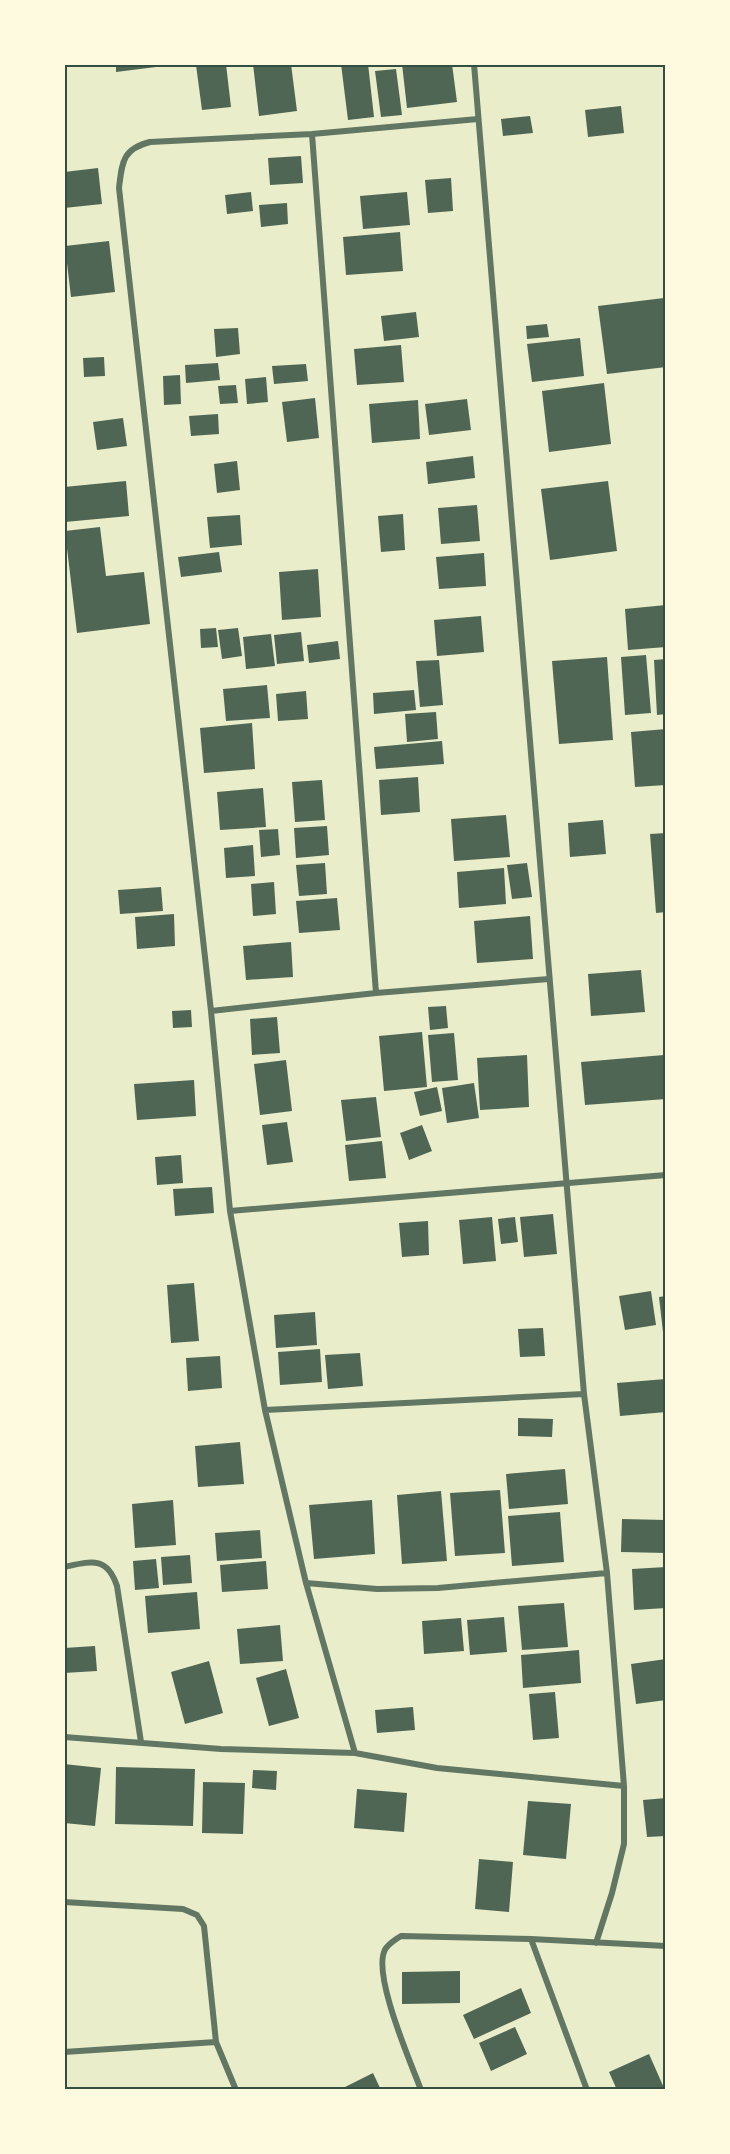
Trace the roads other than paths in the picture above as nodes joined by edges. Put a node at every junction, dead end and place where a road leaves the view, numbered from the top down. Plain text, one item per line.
1 (474, 64) edge
2 (478, 119) junction
3 (312, 134) junction
4 (549, 979) junction
5 (376, 993) junction
6 (211, 1011) junction
7 (666, 1175) edge
8 (566, 1183) junction
9 (230, 1211) junction
10 (584, 1395) junction
11 (265, 1410) junction
12 (64, 1566) edge
13 (607, 1573) junction
14 (306, 1583) junction
15 (64, 1737) edge
16 (141, 1742) junction
17 (355, 1754) junction
18 (624, 1786) junction
19 (64, 1902) edge
20 (531, 1939) junction
21 (596, 1943) junction
22 (666, 1946) edge
23 (216, 2042) junction
24 (64, 2052) edge
25 (236, 2090) edge
26 (420, 2090) edge
27 (587, 2090) edge

1 - 2 street
2 - 3 street
2 - 4 street
3 - 5 street
3 - 6 street
4 - 5 street
4 - 8 street
5 - 6 street
6 - 9 street
7 - 8 street
8 - 9 street
8 - 10 street
9 - 11 street
10 - 11 street
10 - 13 street
11 - 14 street
12 - 16 street
13 - 14 street
13 - 18 street
14 - 17 street
15 - 16 street
16 - 17 street
17 - 18 street
18 - 21 street
19 - 23 street
20 - 21 street
20 - 26 street
20 - 27 street
21 - 22 street
23 - 24 street
23 - 25 street

